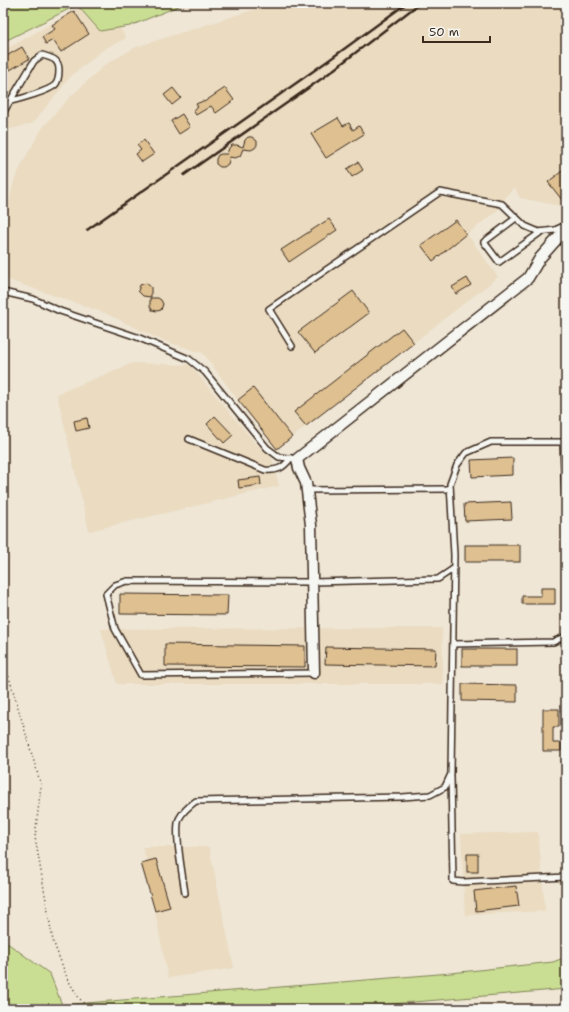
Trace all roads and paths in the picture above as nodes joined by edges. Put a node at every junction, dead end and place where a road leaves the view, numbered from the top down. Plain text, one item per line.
1 (11, 101) junction
2 (3, 113) edge
3 (516, 218) junction
4 (566, 225) edge
5 (566, 229) edge
6 (541, 232) junction
7 (3, 292) edge
8 (292, 346) dead end
9 (189, 439) dead end
10 (565, 442) edge
11 (294, 458) junction
12 (450, 489) junction
13 (307, 490) junction
14 (566, 520) edge
15 (453, 569) junction
16 (312, 582) junction
17 (566, 636) edge
18 (453, 644) junction
19 (3, 657) edge
20 (314, 673) joint
21 (451, 774) junction
22 (566, 877) edge
23 (185, 893) dead end
24 (566, 1008) edge
25 (89, 1009) edge
26 (546, 1009) edge

1 - 1 lane
1 - 2 lane
3 - 6 lane
3 - 6 lane
3 - 8 lane
4 - 6 lane
5 - 11 street
7 - 11 lane
9 - 11 lane
10 - 12 lane
10 - 14 lane
11 - 13 street
12 - 13 lane
12 - 15 lane
13 - 16 street
15 - 16 lane
15 - 18 lane
16 - 20 street
16 - 20 lane
17 - 18 lane
18 - 21 lane
19 - 25 path
21 - 22 lane
21 - 23 lane
24 - 26 path

